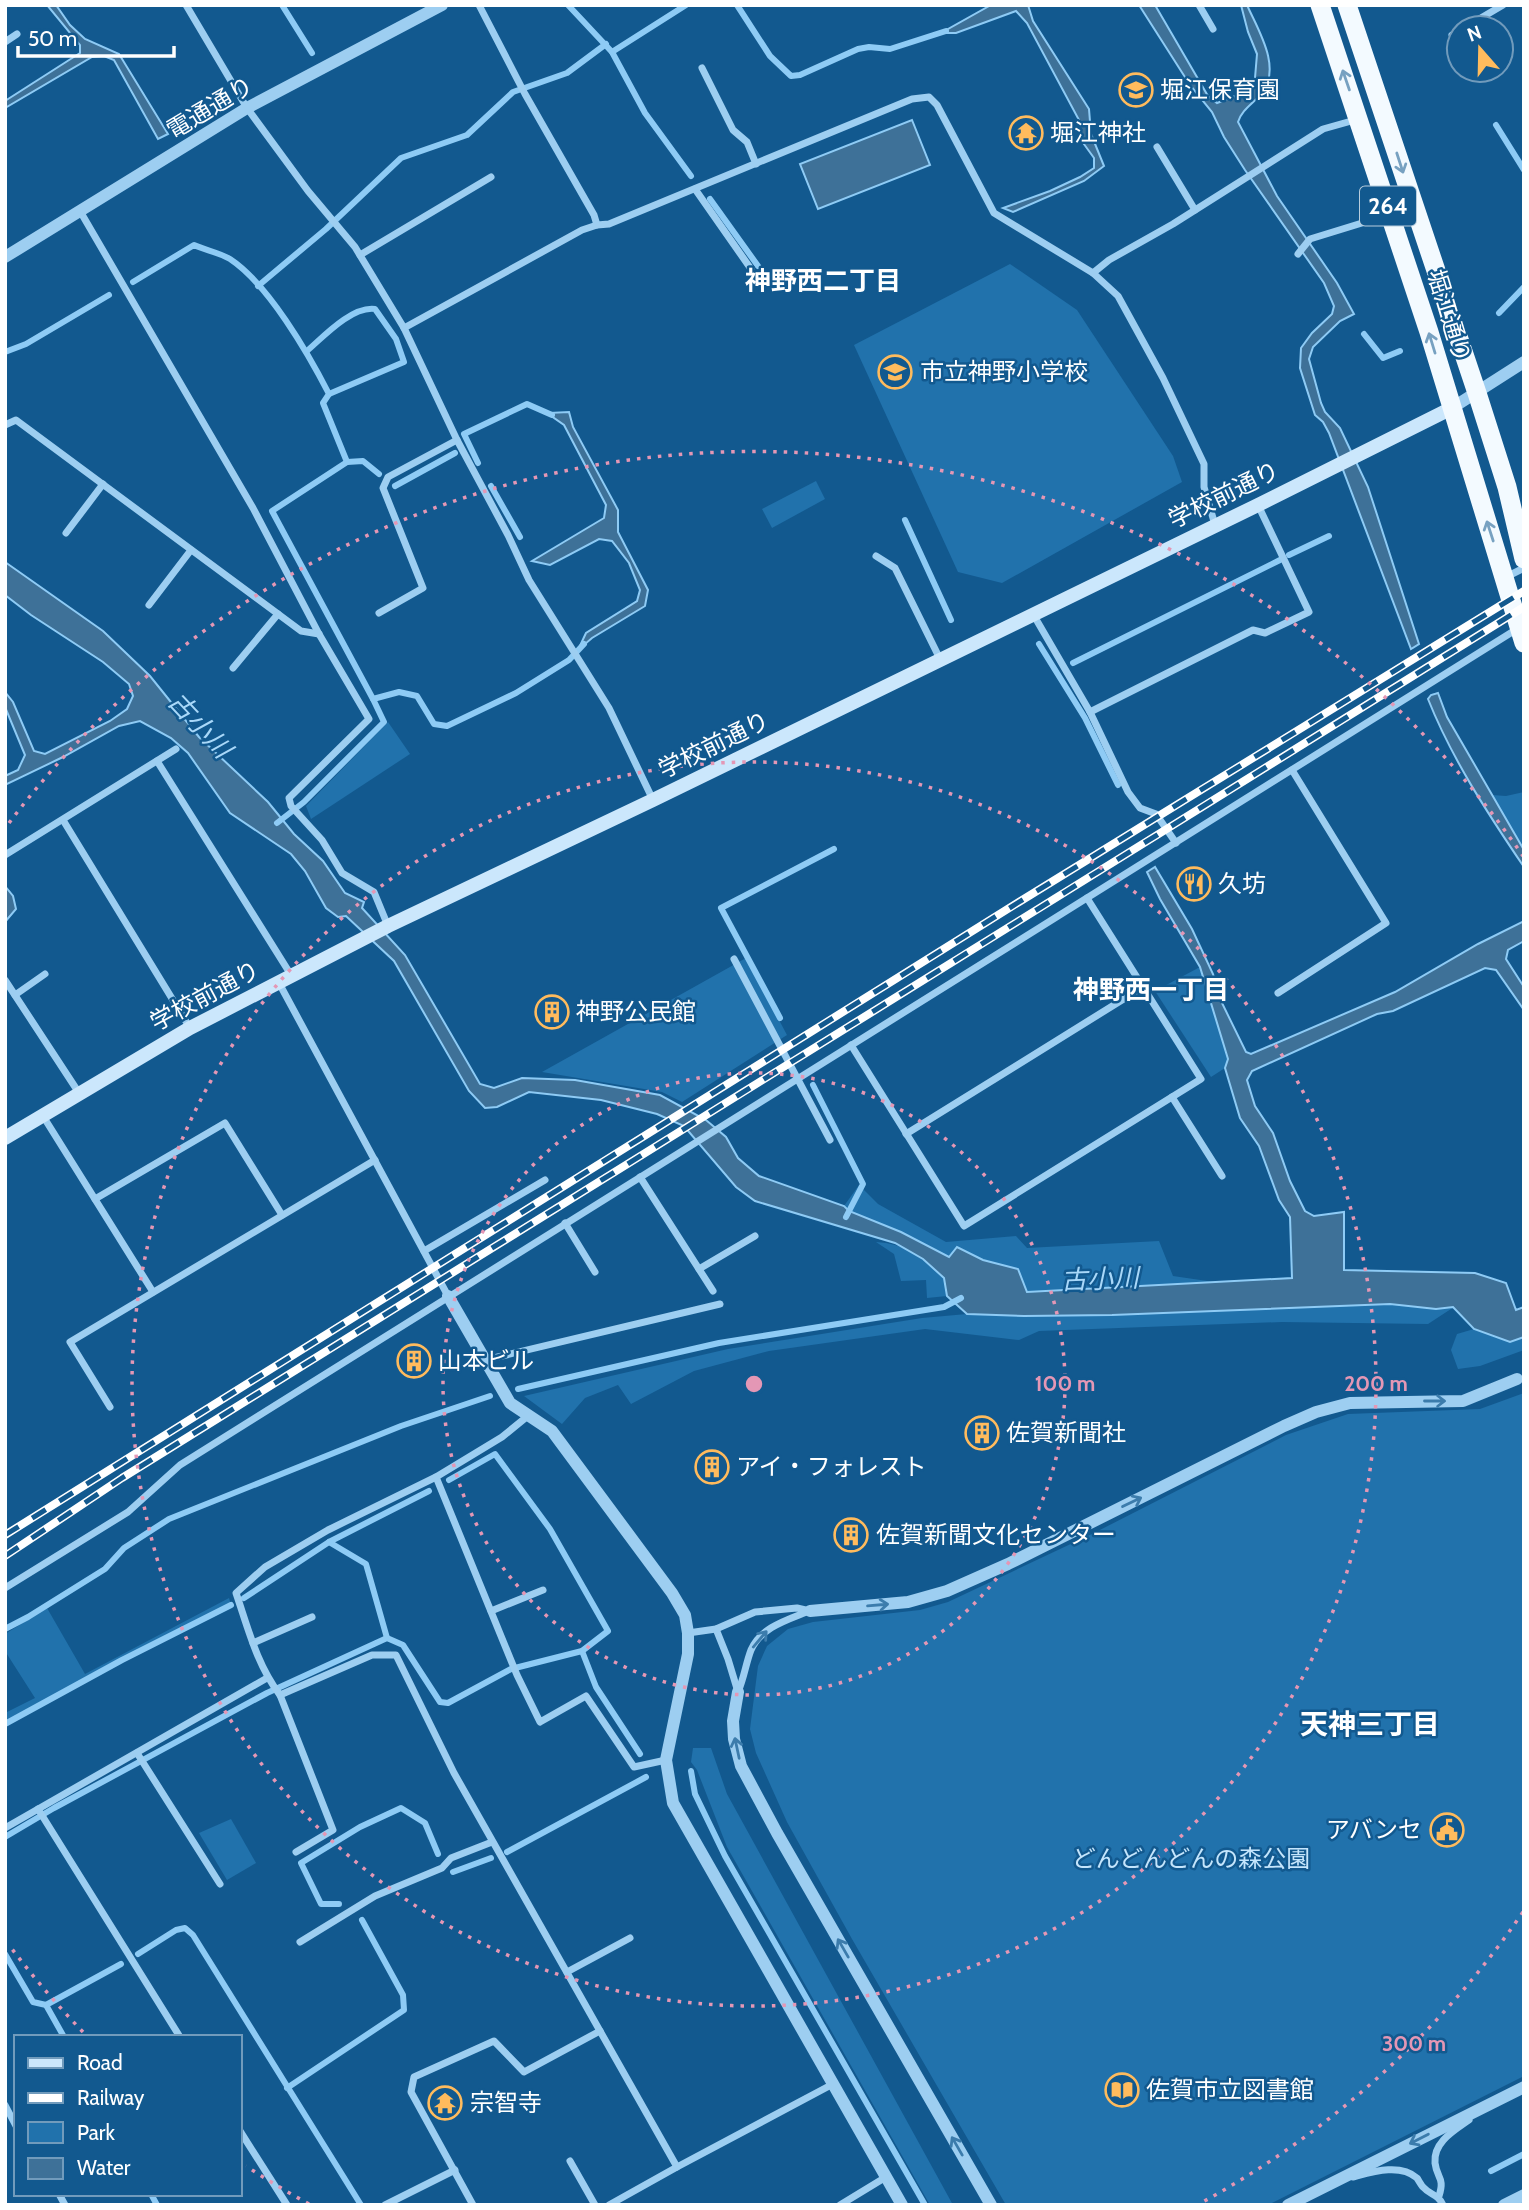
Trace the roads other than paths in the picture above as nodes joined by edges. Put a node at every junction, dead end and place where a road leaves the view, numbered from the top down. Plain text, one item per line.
1 (186, 5) edge
2 (442, 5) edge
3 (479, 5) edge
4 (1199, 5) edge
5 (1320, 5) edge
6 (1347, 5) edge
7 (1503, 5) edge
8 (1488, 14) edge
9 (1213, 29) dead end
10 (16, 34) dead end
11 (5, 42) edge
12 (702, 68) dead end
13 (247, 108) junction
14 (1359, 119) junction
15 (1157, 147) dead end
16 (756, 164) junction
17 (491, 177) dead end
18 (695, 189) junction
19 (1195, 210) junction
20 (80, 211) junction
21 (1391, 214) junction
22 (597, 225) junction
23 (360, 254) junction
24 (1298, 254) dead end
25 (5, 257) edge
26 (751, 269) dead end
27 (1093, 273) junction
28 (404, 328) junction
29 (1524, 362) edge
30 (1477, 393) junction
31 (1451, 408) junction
32 (5, 425) edge
33 (457, 440) junction
34 (103, 484) junction
35 (1258, 505) junction
36 (1215, 525) junction
37 (66, 533) dead end
38 (191, 550) junction
39 (876, 556) dead end
40 (1524, 559) edge
41 (1524, 568) edge
42 (1505, 577) junction
43 (149, 606) dead end
44 (379, 612) dead end
45 (1033, 613) junction
46 (278, 614) junction
47 (1522, 632) edge
48 (319, 634) junction
49 (940, 659) junction
50 (233, 668) dead end
51 (1090, 712) junction
52 (176, 749) dead end
53 (157, 761) junction
54 (1292, 770) junction
55 (653, 800) junction
56 (63, 820) junction
57 (1176, 842) junction
58 (5, 855) edge
59 (1087, 898) junction
60 (388, 926) junction
61 (734, 959) dead end
62 (45, 974) dead end
63 (285, 979) junction
64 (5, 980) edge
65 (1143, 987) junction
66 (1278, 993) dead end
67 (15, 995) junction
68 (190, 1028) junction
69 (850, 1045) junction
70 (797, 1079) junction
71 (79, 1094) junction
72 (1172, 1097) junction
73 (43, 1115) junction
74 (906, 1134) junction
75 (5, 1138) edge
76 (830, 1140) dead end
77 (375, 1160) junction
78 (1222, 1176) dead end
79 (640, 1177) junction
80 (545, 1180) dead end
81 (95, 1199) junction
82 (282, 1215) junction
83 (565, 1223) junction
84 (755, 1236) dead end
85 (424, 1251) junction
86 (699, 1269) junction
87 (595, 1272) dead end
88 (713, 1291) dead end
89 (153, 1292) junction
90 (448, 1296) junction
91 (720, 1304) dead end
92 (485, 1360) junction
93 (1522, 1378) edge
94 (110, 1408) dead end
95 (529, 1415) junction
96 (436, 1477) junction
97 (5, 1588) edge
98 (543, 1590) dead end
99 (491, 1611) junction
100 (810, 1611) junction
101 (312, 1617) dead end
102 (716, 1629) junction
103 (688, 1633) junction
104 (253, 1643) junction
105 (267, 1678) junction
106 (737, 1692) junction
107 (280, 1695) junction
108 (137, 1754) junction
109 (666, 1760) junction
110 (38, 1809) junction
111 (5, 1828) edge
112 (492, 1842) junction
113 (296, 1852) dead end
114 (220, 1884) dead end
115 (630, 1938) dead end
116 (300, 1942) dead end
117 (567, 1972) junction
118 (600, 2031) junction
119 (179, 2035) edge
120 (833, 2084) junction
121 (1524, 2087) edge
122 (1489, 2104) junction
123 (5, 2105) edge
124 (14, 2122) edge
125 (242, 2134) edge
126 (570, 2161) dead end
127 (677, 2167) junction
128 (455, 2170) junction
129 (886, 2176) junction
130 (1329, 2184) junction
131 (1524, 2195) edge
132 (1439, 2196) junction
133 (287, 2205) edge
134 (385, 2205) edge
135 (473, 2205) edge
136 (595, 2205) edge
137 (609, 2205) edge
138 (840, 2205) edge
139 (902, 2205) edge
140 (991, 2205) edge
141 (1288, 2205) edge
142 (1443, 2205) edge
143 (1504, 2205) edge

1 - 13 street
2 - 13 street, 電通通り
3 - 22 street
4 - 9 street
14 -> 5 highway, 堀江通り / 264
6 -> 30 highway, 堀江通り / 264
7 - 8 street
10 - 11 street
12 - 16 street
13 - 20 street, 電通通り
13 - 23 street
14 - 19 street
14 - 21 highway, 堀江通り / 264
15 - 19 street
16 - 18 street
16 - 27 street
17 - 23 street
18 - 22 street
18 - 26 street
19 - 27 street
20 - 25 street, 電通通り
20 - 48 street
21 - 24 street
31 -> 21 highway, 堀江通り / 264
22 - 28 street
23 - 28 street
27 - 36 street
28 - 33 street
29 - 30 street
30 - 31 street
30 - 40 highway, 堀江通り / 264
31 - 35 main road, 学校前通り
42 -> 31 highway, 堀江通り / 264
32 - 34 street
33 - 44 street
33 - 55 street
34 - 37 street
34 - 38 street
35 - 36 main road, 学校前通り
35 - 51 street
36 - 45 main road, 学校前通り
38 - 43 street
38 - 46 street
39 - 49 street
41 - 42 street
42 - 47 highway, 堀江通り / 264
45 - 49 main road, 学校前通り
45 - 51 street
46 - 48 street
46 - 50 street
47 - 54 street
48 - 60 street
49 - 55 main road, 学校前通り
51 - 57 street
52 - 53 street
53 - 56 street
53 - 63 street
54 - 57 street
54 - 66 street
55 - 60 main road, 学校前通り
56 - 58 street
56 - 68 street
57 - 59 street
59 - 65 street
59 - 69 street
60 - 63 main road, 学校前通り
61 - 70 street
62 - 67 street
63 - 68 main road, 学校前通り
63 - 77 street
64 - 67 street
65 - 72 street
65 - 74 street
67 - 71 street
68 - 71 main road, 学校前通り
69 - 70 street
69 - 74 street
70 - 76 street
70 - 79 street
71 - 73 main road, 学校前通り
72 - 74 street
72 - 78 street
73 - 75 main road, 学校前通り
73 - 81 street
77 - 82 street
77 - 85 street
79 - 83 street
79 - 86 street
80 - 85 street
81 - 82 street
81 - 89 street
82 - 89 street
83 - 87 street
83 - 90 street
84 - 86 street
85 - 90 street
86 - 88 street
89 - 94 street
90 - 92 street
90 - 97 street
91 - 92 street
92 - 95 street
100 -> 93 street
95 - 96 street
95 - 103 street
96 - 99 street
96 - 104 street
98 - 99 street
99 - 109 street
100 - 102 street
106 -> 100 street
101 - 104 street
102 - 103 street
102 - 106 street
103 - 109 street
104 - 105 street
105 - 107 street
105 - 108 street
140 -> 106 street
107 - 112 street
107 - 113 street
108 - 110 street
108 - 114 street
109 - 120 street
110 - 111 street
110 - 119 street
112 - 116 street
112 - 117 street
115 - 117 street
117 - 118 street
118 - 127 street
118 - 128 street
120 - 127 street
120 - 129 street
121 - 122 street
122 -> 130 street
122 - 132 street
123 - 124 street
125 - 133 street
126 - 136 street
127 - 137 street
128 - 134 street
128 - 135 street
129 - 138 street
129 - 139 street
130 - 132 street
130 - 141 street
131 - 143 street
132 - 142 street

